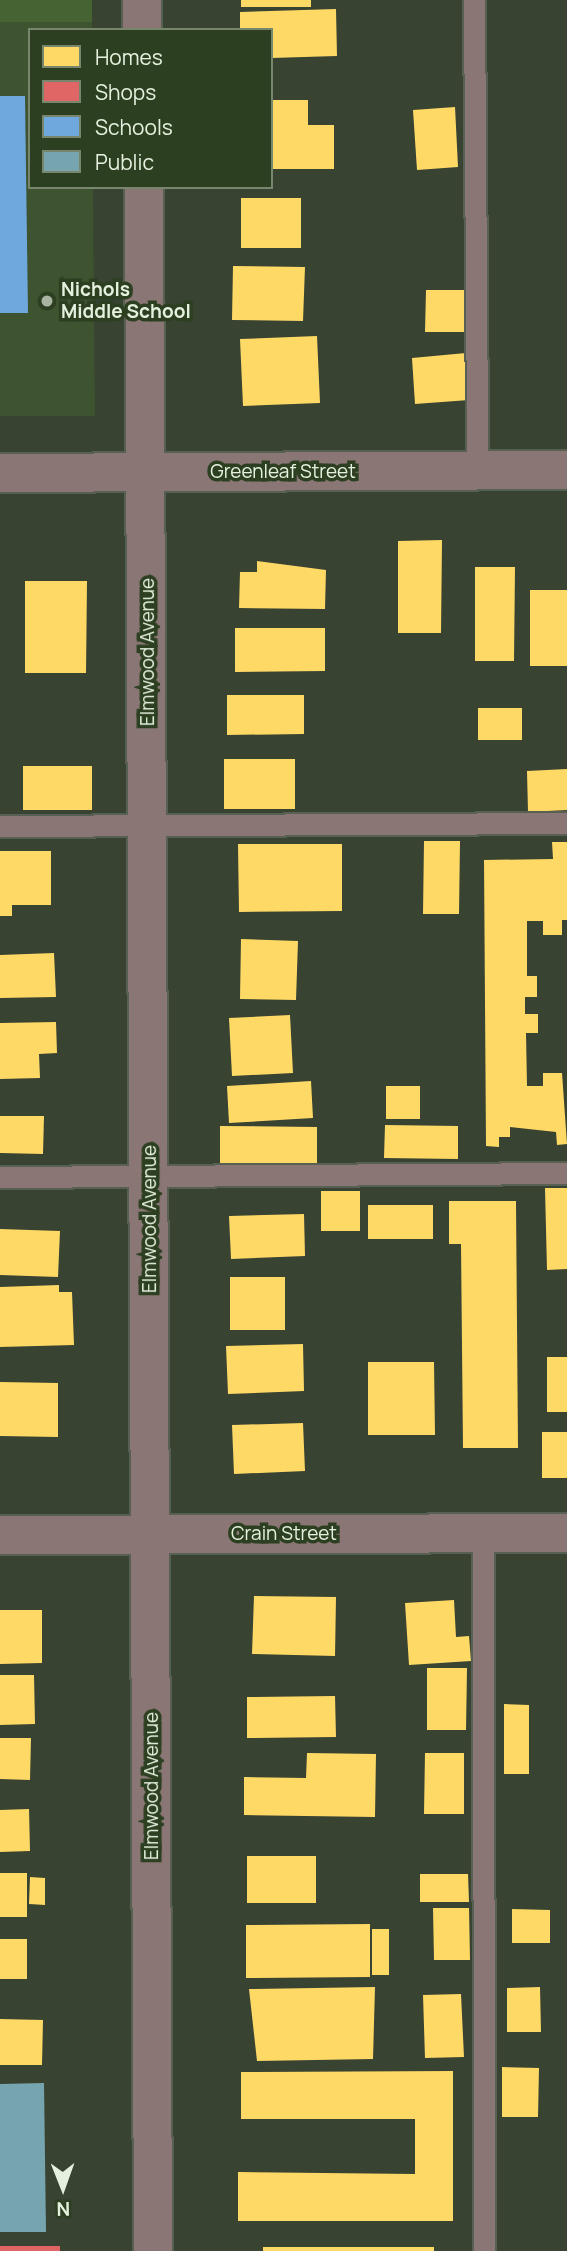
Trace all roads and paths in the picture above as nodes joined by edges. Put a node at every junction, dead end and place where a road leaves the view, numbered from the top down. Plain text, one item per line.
1 (142, 0) edge
2 (474, 0) edge
3 (142, 28) edge
4 (144, 189) edge
5 (567, 470) edge
6 (477, 471) junction
7 (147, 472) junction
8 (0, 473) edge
9 (567, 823) edge
10 (148, 825) junction
11 (0, 826) edge
12 (567, 1173) edge
13 (150, 1175) junction
14 (0, 1177) edge
15 (567, 1533) edge
16 (483, 1534) junction
17 (0, 1535) edge
18 (151, 1535) junction
19 (153, 2251) edge
20 (484, 2251) edge

1 - 3 street
2 - 6 lane
4 - 7 street, Elmwood Avenue
5 - 6 street, Greenleaf Street
6 - 7 street, Greenleaf Street
7 - 8 street, Greenleaf Street
7 - 10 street, Elmwood Avenue
9 - 10 lane
10 - 11 lane
10 - 13 street, Elmwood Avenue
12 - 13 lane
13 - 14 lane
13 - 18 street, Elmwood Avenue
15 - 16 street, Crain Street
16 - 18 street, Crain Street
16 - 20 lane
17 - 18 street, Crain Street
18 - 19 street, Elmwood Avenue

